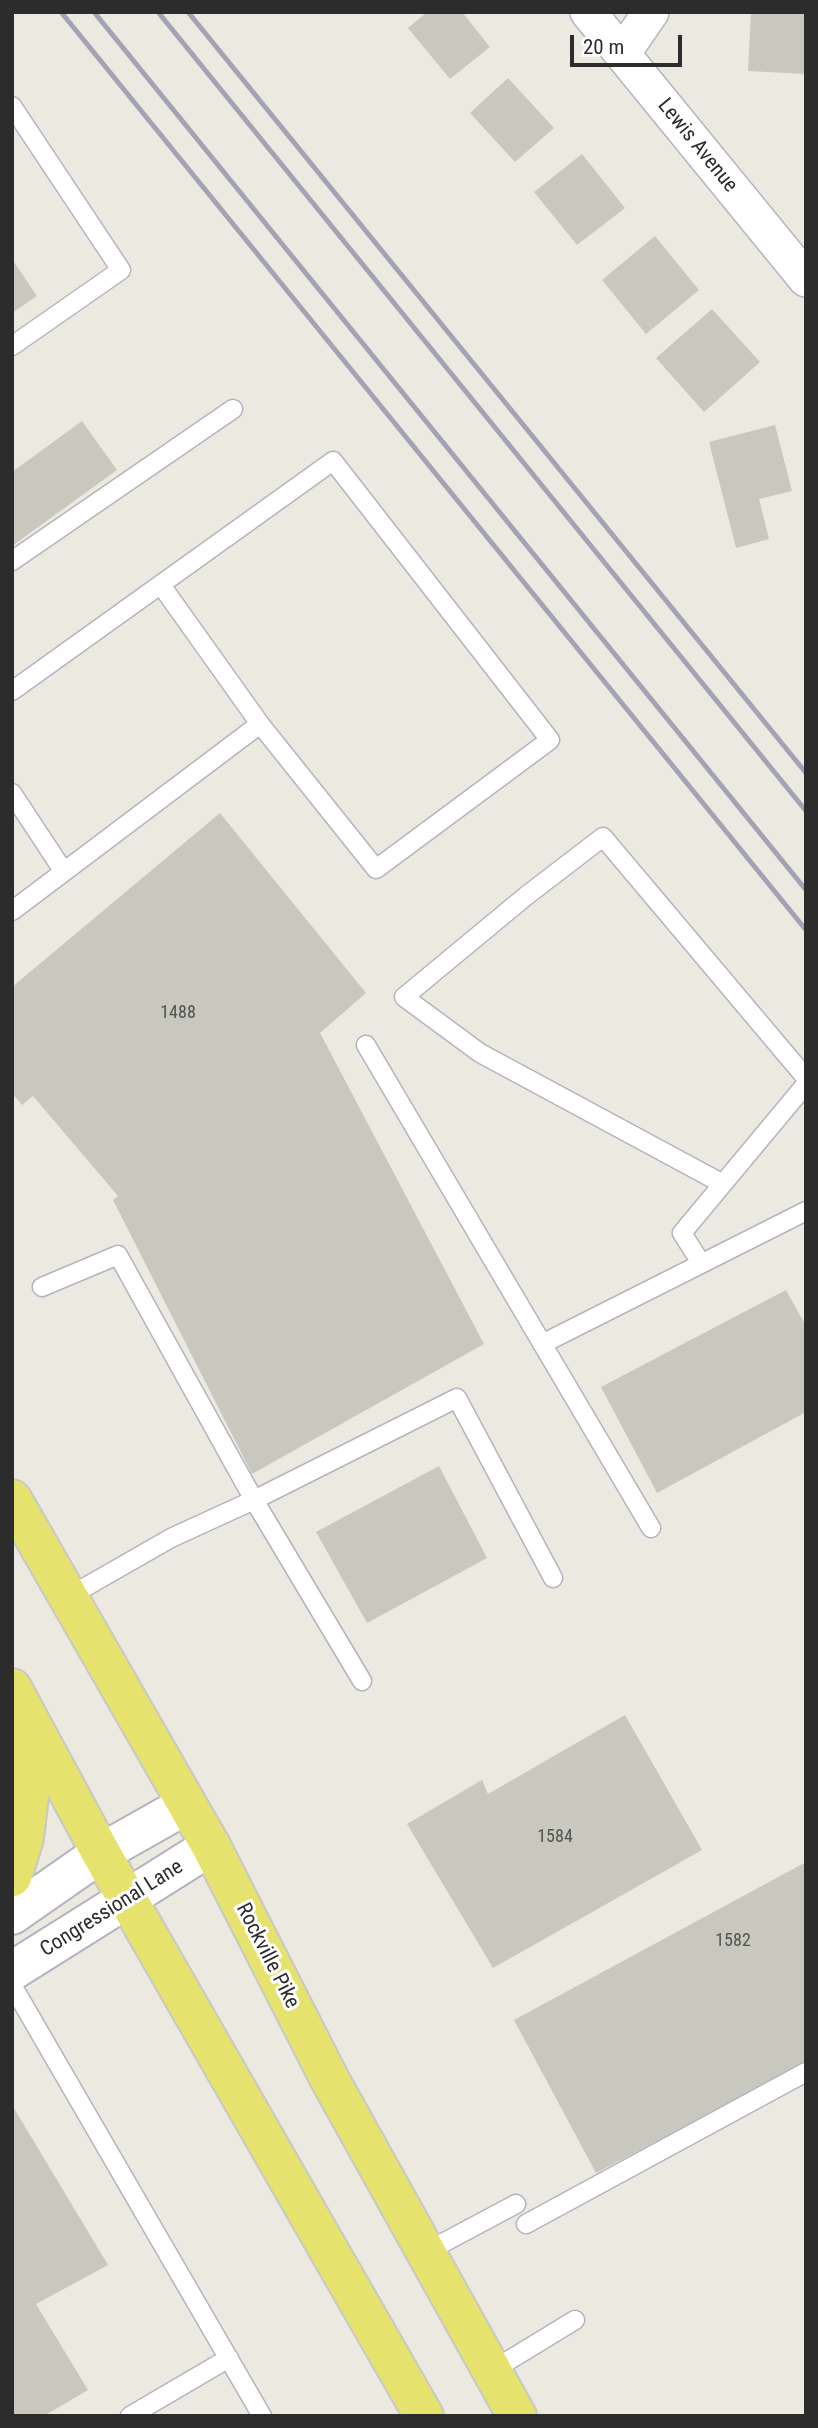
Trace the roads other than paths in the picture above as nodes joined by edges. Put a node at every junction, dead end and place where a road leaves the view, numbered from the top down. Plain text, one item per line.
1 (588, 12) edge
2 (651, 12) edge
3 (622, 54) junction
4 (12, 106) edge
5 (806, 279) edge
6 (12, 346) edge
7 (233, 409) dead end
8 (12, 561) edge
9 (161, 585) junction
10 (12, 691) edge
11 (260, 724) junction
12 (12, 793) edge
13 (64, 872) junction
14 (12, 911) edge
15 (366, 1045) dead end
16 (806, 1078) edge
17 (806, 1084) edge
18 (723, 1184) junction
19 (806, 1211) edge
20 (701, 1263) junction
21 (41, 1287) dead end
22 (542, 1344) junction
23 (12, 1499) edge
24 (254, 1500) junction
25 (651, 1528) dead end
26 (553, 1578) dead end
27 (68, 1597) junction
28 (362, 1681) dead end
29 (13, 1690) edge
30 (186, 1805) junction
31 (211, 1846) junction
32 (102, 1853) junction
33 (12, 1877) edge
34 (128, 1899) junction
35 (12, 1915) edge
36 (12, 1971) edge
37 (12, 1985) edge
38 (806, 2072) edge
39 (516, 2204) dead end
40 (526, 2224) dead end
41 (426, 2252) junction
42 (575, 2320) dead end
43 (229, 2358) junction
44 (492, 2370) junction
45 (130, 2416) edge
46 (262, 2416) edge
47 (424, 2416) edge
48 (517, 2416) edge

1 - 3 street, Lewis Avenue
2 - 3 street
3 - 5 street, Lewis Avenue
4 - 6 lane
7 - 8 lane
9 - 10 lane
9 - 11 lane
9 - 11 lane
11 - 13 lane
12 - 13 lane
13 - 14 lane
15 - 22 lane
16 - 18 lane
17 - 18 lane
18 - 20 lane
19 - 20 lane
20 - 22 lane
21 - 24 lane
22 - 25 lane
23 - 27 main road, Rockville Pike
24 - 26 lane
24 - 27 lane
24 - 28 lane
27 - 30 main road, Rockville Pike
29 - 32 main road
29 - 33 main road
30 - 31 main road, Rockville Pike
30 - 32 street
31 - 34 street, Congressional Lane
31 - 41 main road, Rockville Pike
32 - 34 main road
32 - 35 street
34 - 36 street, Congressional Lane
34 - 47 main road
37 - 43 lane
38 - 40 lane
39 - 41 lane
41 - 44 main road, Rockville Pike
42 - 44 lane
43 - 45 lane
43 - 46 lane
44 - 48 main road, Rockville Pike

